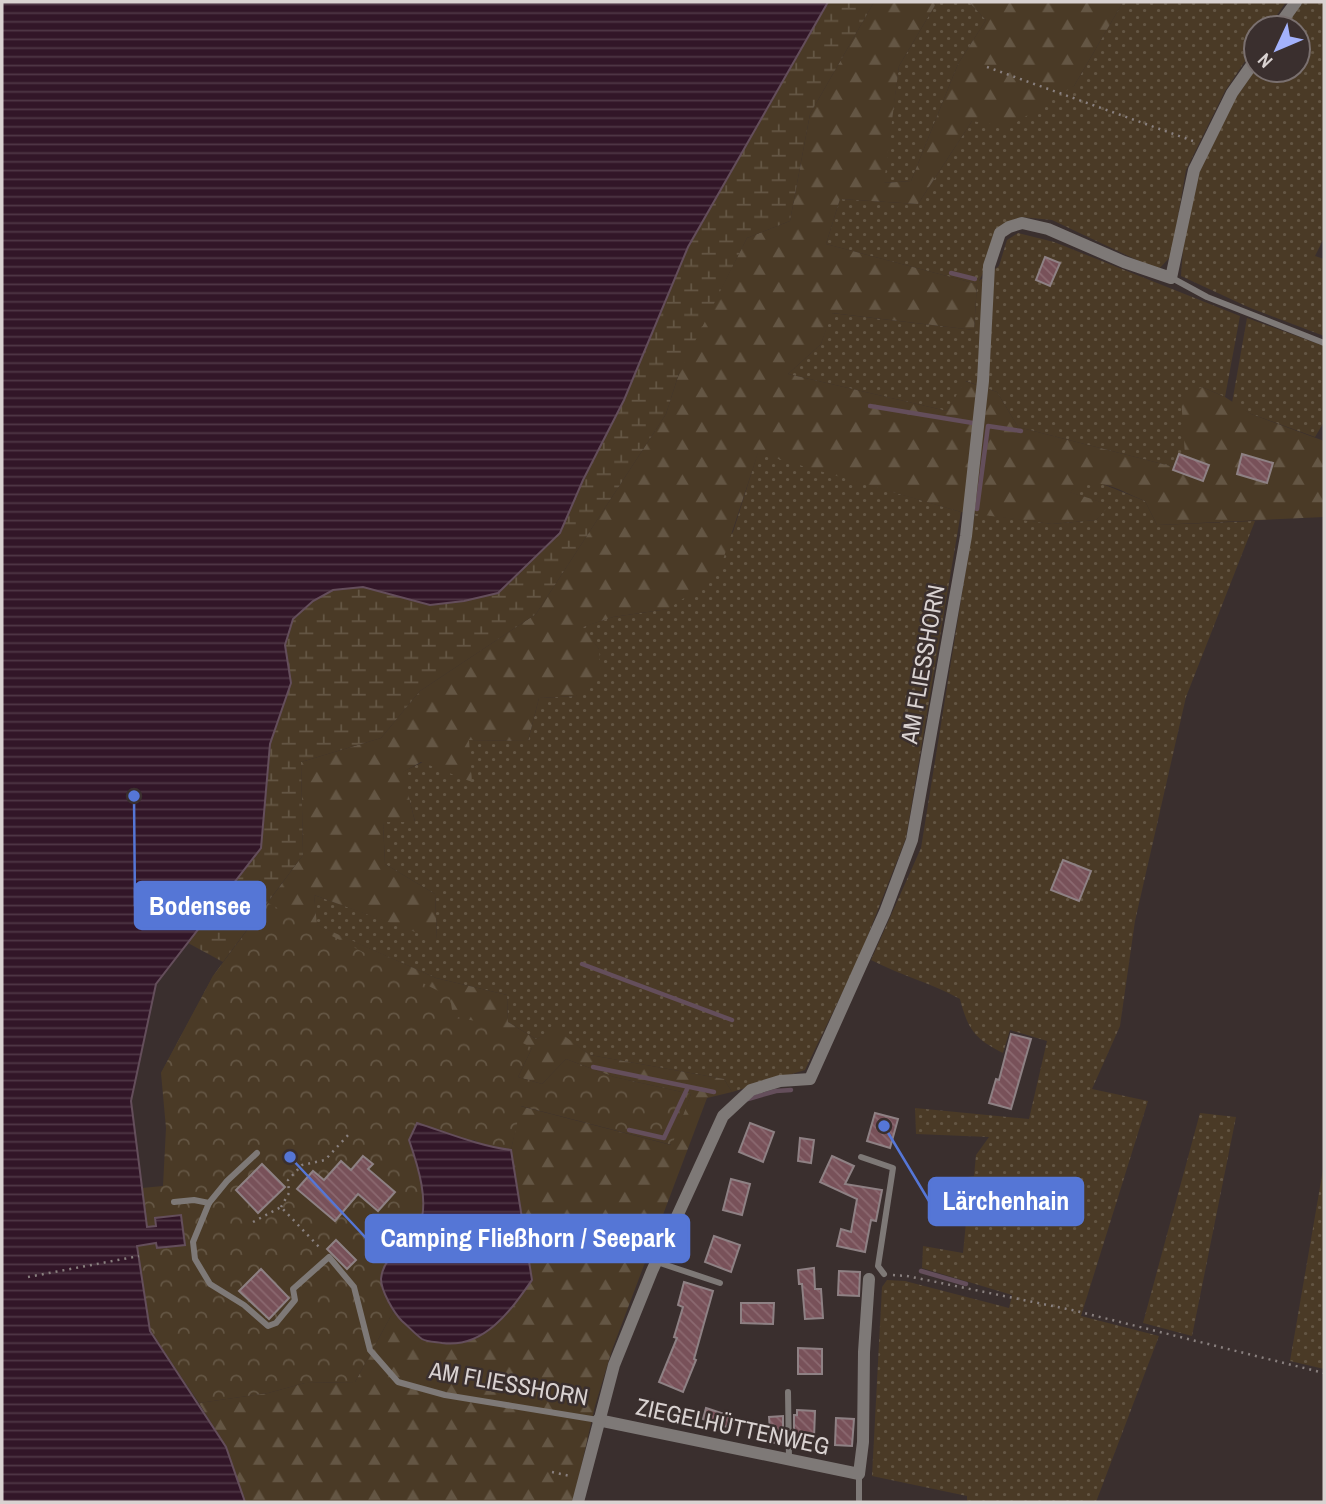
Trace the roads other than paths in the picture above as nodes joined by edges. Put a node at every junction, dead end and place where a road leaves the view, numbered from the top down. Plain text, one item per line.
1 (1242, 79) edge
2 (1171, 278) junction
3 (1324, 343) edge
4 (257, 1153) dead end
5 (861, 1157) dead end
6 (174, 1202) dead end
7 (209, 1203) junction
8 (656, 1262) junction
9 (884, 1274) road end
10 (869, 1279) dead end
11 (720, 1283) dead end
12 (788, 1392) dead end
13 (598, 1420) junction
14 (789, 1459) junction
15 (859, 1474) junction
16 (578, 1502) edge
17 (859, 1502) edge

1 - 2 street
2 - 3 lane
2 - 8 street, AM FLIESSHORN
4 - 7 lane
5 - 9 lane
6 - 7 lane
7 - 13 lane, AM FLIESSHORN
8 - 11 lane
8 - 13 street, AM FLIESSHORN
10 - 15 street
12 - 14 lane
13 - 14 street, ZIEGELHÜTTENWEG
13 - 16 street, AM FLIESSHORN
14 - 15 street, ZIEGELHÜTTENWEG
15 - 17 lane

